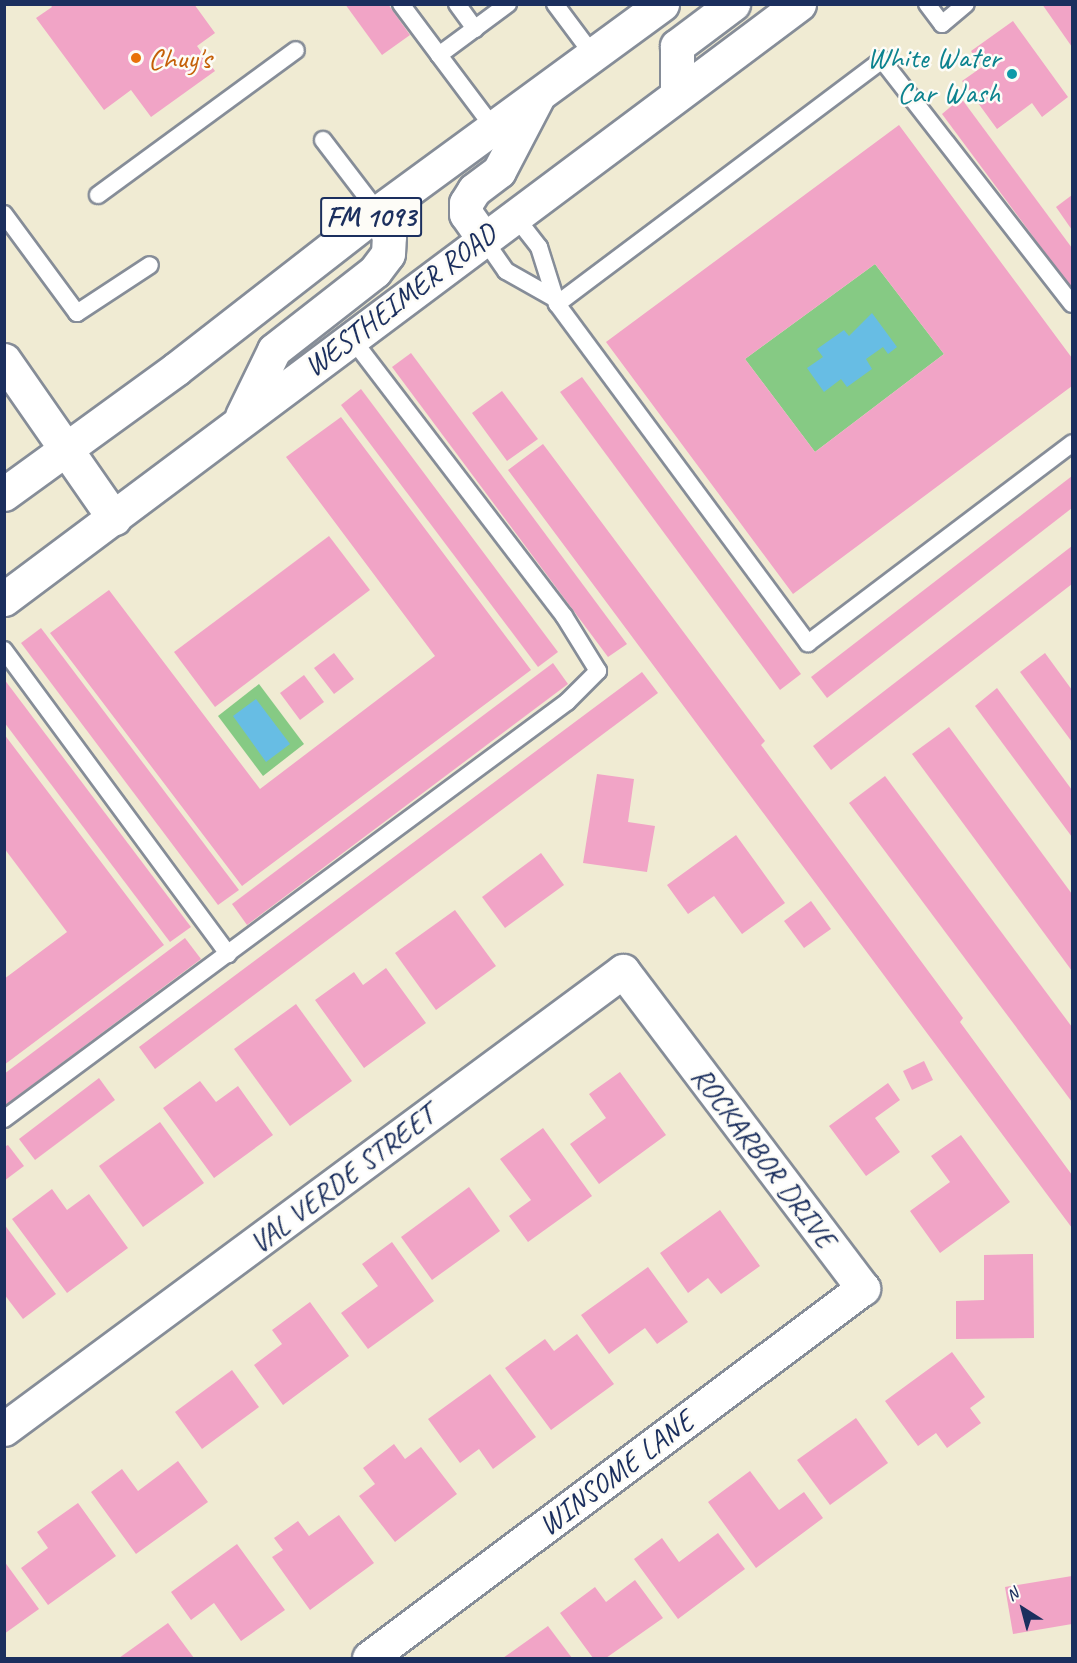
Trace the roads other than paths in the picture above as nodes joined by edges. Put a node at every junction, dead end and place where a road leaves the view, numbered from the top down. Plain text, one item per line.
1 (401, 4) edge
2 (457, 4) edge
3 (508, 4) edge
4 (555, 4) edge
5 (733, 4) edge
6 (799, 4) edge
7 (927, 4) edge
8 (966, 4) edge
9 (648, 9) edge
10 (475, 29) junction
11 (296, 50) dead end
12 (439, 55) junction
13 (593, 55) junction
14 (677, 94) junction
15 (538, 96) junction
16 (493, 127) junction
17 (322, 140) dead end
18 (98, 195) dead end
19 (378, 212) junction
20 (4, 214) edge
21 (514, 215) junction
22 (483, 238) junction
23 (150, 265) dead end
24 (555, 300) junction
25 (1072, 304) edge
26 (351, 337) junction
27 (4, 360) edge
28 (240, 421) junction
29 (1072, 443) edge
30 (65, 450) junction
31 (4, 494) edge
32 (114, 518) junction
33 (4, 599) edge
34 (4, 650) edge
35 (228, 954) junction
36 (666, 1027) joint
37 (4, 1119) edge
38 (863, 1288) joint
39 (4, 1429) edge
40 (369, 1659) edge

1 - 12 lane
2 - 10 lane
3 - 10 lane
4 - 13 lane
5 - 14 main road
6 - 14 main road, WESTHEIMER ROAD / FM 1093
7 - 8 lane
9 - 13 main road, FM 1093
10 - 12 lane
11 - 18 lane
12 - 16 lane
13 - 15 main road, FM 1093
14 - 21 main road, WESTHEIMER ROAD / FM 1093
15 - 16 main road, FM 1093
15 - 22 main road
16 - 19 main road, FM 1093
17 - 19 lane
19 - 28 main road
19 - 30 main road, FM 1093
20 - 23 lane
21 - 22 main road, WESTHEIMER ROAD / FM 1093
21 - 24 lane
22 - 24 lane
22 - 26 main road, WESTHEIMER ROAD / FM 1093
24 - 25 lane
24 - 29 lane
26 - 28 main road, WESTHEIMER ROAD / FM 1093
26 - 35 lane
27 - 30 main road
28 - 32 main road, WESTHEIMER ROAD / FM 1093
30 - 31 main road, FM 1093
30 - 32 main road
32 - 33 main road, WESTHEIMER ROAD / FM 1093
34 - 35 lane
35 - 37 lane
36 - 38 main road, ROCKARBOR DRIVE
36 - 39 main road, VAL VERDE STREET
38 - 40 main road, WINSOME LANE

